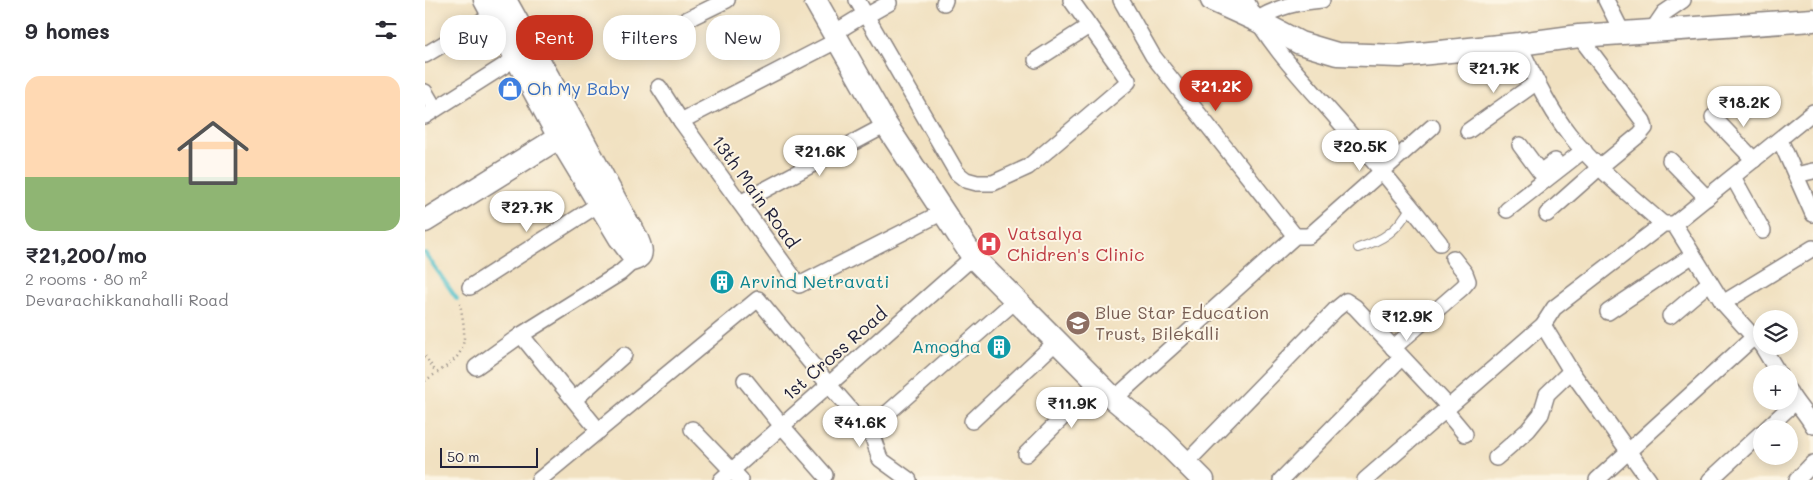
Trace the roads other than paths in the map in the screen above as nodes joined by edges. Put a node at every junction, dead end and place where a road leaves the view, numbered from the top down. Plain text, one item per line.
1 (727, 0) edge
2 (815, 0) edge
3 (857, 0) edge
4 (1071, 0) edge
5 (1121, 0) edge
6 (1212, 0) edge
7 (1321, 0) edge
8 (1606, 0) edge
9 (1683, 0) edge
10 (889, 3) dead end
11 (494, 5) edge
12 (1251, 10) edge
13 (696, 15) edge
14 (866, 15) junction
15 (1813, 20) edge
16 (1089, 26) junction
17 (1651, 32) junction
18 (1623, 34) junction
19 (836, 36) junction
20 (1579, 36) junction
21 (1519, 44) junction
22 (425, 55) edge
23 (516, 58) joint
24 (517, 60) edge
25 (1037, 60) dead end
26 (1537, 82) junction
27 (659, 87) dead end
28 (425, 92) edge
29 (1813, 112) edge
30 (430, 113) edge
31 (1713, 117) dead end
32 (681, 121) junction
33 (886, 125) junction
34 (1432, 127) dead end
35 (1468, 131) dead end
36 (568, 132) junction
37 (1779, 140) junction
38 (1520, 145) dead end
39 (1581, 147) junction
40 (1670, 160) dead end
41 (1754, 160) junction
42 (1600, 167) junction
43 (1813, 171) edge
44 (1383, 172) junction
45 (1796, 175) junction
46 (1733, 177) junction
47 (1707, 198) junction
48 (740, 203) junction
49 (599, 204) junction
50 (1411, 206) junction
51 (1507, 210) dead end
52 (943, 212) junction
53 (1547, 214) dead end
54 (1813, 214) edge
55 (425, 221) edge
56 (1668, 224) junction
57 (1763, 230) dead end
58 (1295, 236) junction
59 (629, 242) junction
60 (1440, 243) dead end
61 (1358, 248) dead end
62 (1813, 248) edge
63 (1693, 255) junction
64 (973, 257) junction
65 (1453, 258) dead end
66 (1710, 282) junction
67 (470, 287) dead end
68 (1016, 300) junction
69 (1723, 303) junction
70 (1608, 312) dead end
71 (1671, 316) dead end
72 (1543, 325) junction
73 (521, 335) junction
74 (1753, 336) edge
75 (1057, 341) junction
76 (1753, 348) edge
77 (1397, 353) junction
78 (624, 355) dead end
79 (476, 366) dead end
80 (1571, 371) junction
81 (745, 380) dead end
82 (1098, 382) junction
83 (829, 385) junction
84 (1114, 399) junction
85 (574, 400) junction
86 (1798, 404) edge
87 (1447, 408) junction
88 (1781, 410) edge
89 (1773, 420) edge
90 (972, 421) dead end
91 (782, 426) junction
92 (869, 426) junction
93 (1813, 426) edge
94 (692, 429) dead end
95 (599, 431) junction
96 (1465, 434) dead end
97 (1753, 440) edge
98 (1627, 451) junction
99 (1026, 454) dead end
100 (1496, 458) dead end
101 (1187, 462) junction
102 (1813, 463) edge
103 (825, 475) dead end
104 (731, 477) edge
105 (539, 480) edge
106 (909, 480) edge
107 (1203, 480) edge
108 (1281, 480) edge
109 (1365, 480) edge
110 (1597, 480) edge
111 (1649, 480) edge
112 (1710, 480) edge
113 (1797, 480) edge

1 - 13 street
2 - 19 street
3 - 14 street
4 - 16 street
5 - 58 street
6 - 12 street
7 - 12 street
8 - 18 street
9 - 17 street
10 - 14 street
11 - 22 street
11 - 23 street
11 - 36 street
12 - 21 street
12 - 44 street
14 - 16 street
14 - 19 street
15 - 17 street
16 - 25 street
17 - 18 street
18 - 20 street
19 - 32 street
19 - 33 street
20 - 21 street
20 - 42 street
21 - 26 street
23 - 30 street
24 - 36 street
26 - 35 street
26 - 39 street
27 - 32 street, 13th Main Road
28 - 30 street
29 - 37 street
31 - 41 street
32 - 48 street, 13th Main Road
33 - 48 street
33 - 52 street
34 - 44 street
36 - 49 street
36 - 55 street
36 - 59 street
37 - 41 street
37 - 45 street
38 - 39 street
39 - 42 street
39 - 51 street
40 - 47 street
41 - 46 street
42 - 53 street
42 - 56 street
43 - 45 street
44 - 50 street
44 - 58 street
45 - 54 street
46 - 47 street
46 - 57 street
47 - 56 street
48 - 52 street, 13th Main Road
49 - 59 street
49 - 67 street
50 - 60 street
50 - 61 lane
52 - 64 street
56 - 63 street
56 - 72 street
58 - 84 street
59 - 73 street
62 - 69 street
63 - 66 street
63 - 70 street
64 - 68 street
64 - 83 street, 1st Cross Road
65 - 77 street
66 - 69 street
66 - 71 street
68 - 75 street
68 - 92 street
69 - 74 street
72 - 80 street
72 - 87 street
73 - 79 street
73 - 85 street
75 - 82 street
75 - 90 street
76 - 98 street
77 - 87 street
77 - 101 street
77 - 108 street
78 - 85 street
80 - 98 street
80 - 100 street
81 - 91 street
82 - 84 street
82 - 99 street
83 - 91 street, 1st Cross Road
83 - 92 street
83 - 95 street
84 - 101 street
85 - 95 street
86 - 93 street
87 - 96 street
87 - 109 street
88 - 89 street
91 - 103 street
91 - 104 street, 1st Cross Road
92 - 106 street
94 - 104 street
95 - 105 street
97 - 112 street
98 - 110 street
98 - 111 street
101 - 107 street
102 - 113 street

